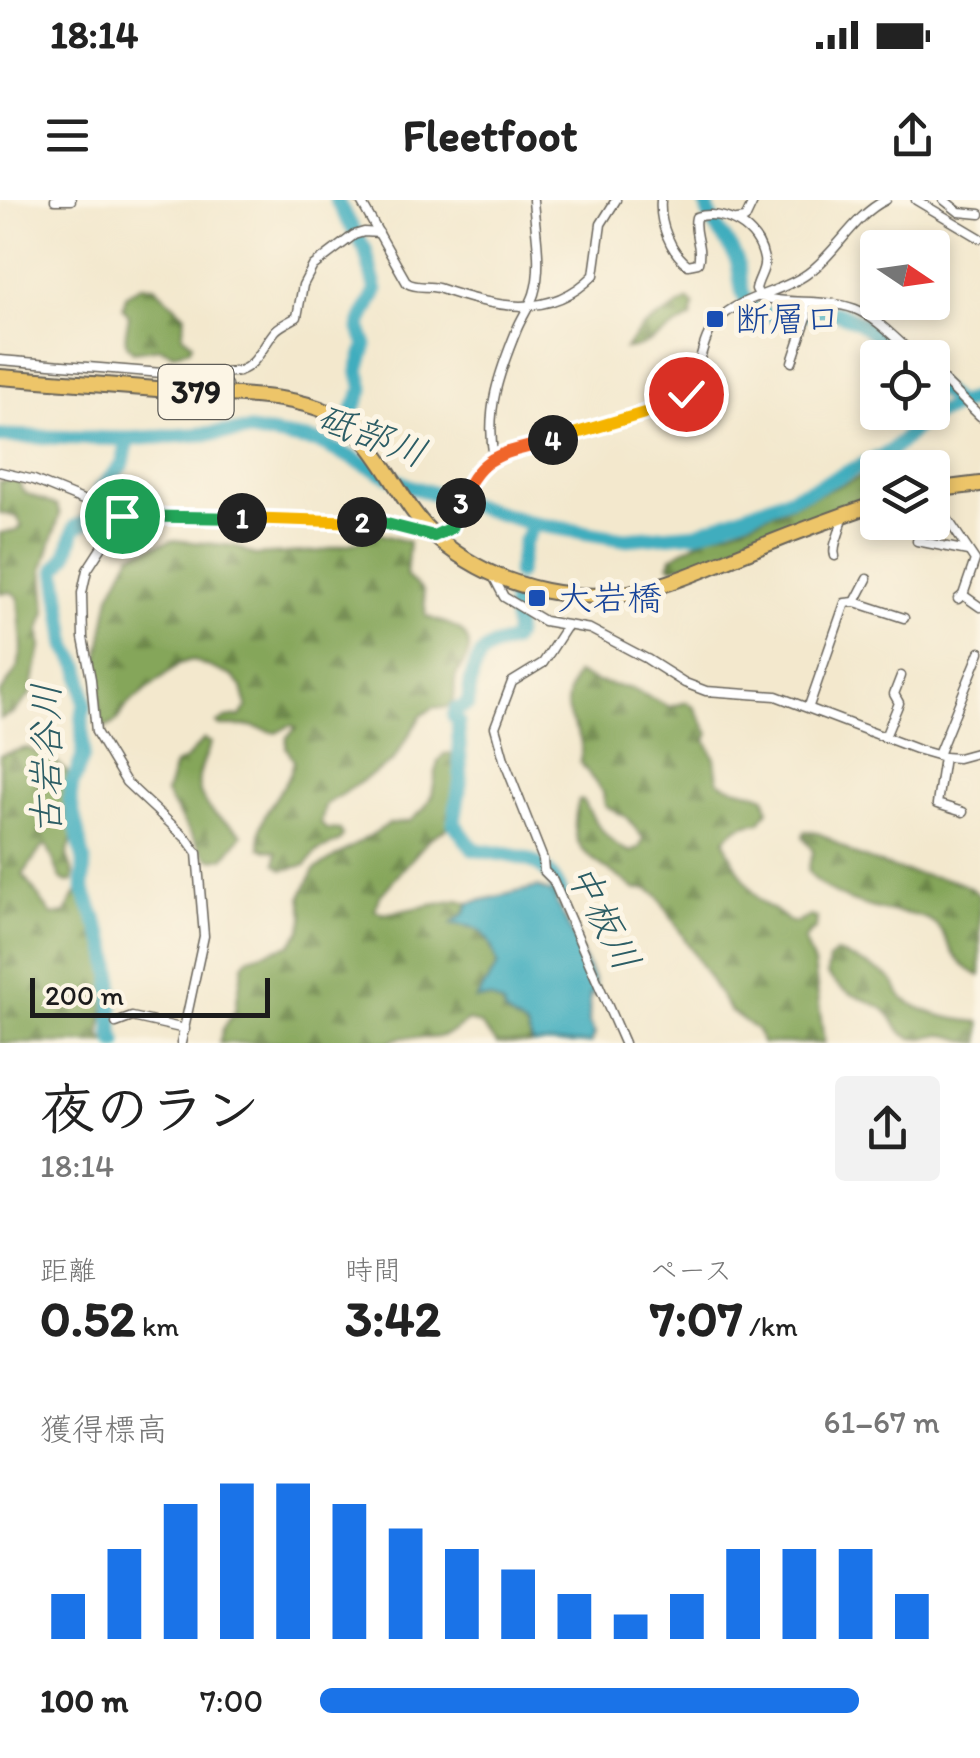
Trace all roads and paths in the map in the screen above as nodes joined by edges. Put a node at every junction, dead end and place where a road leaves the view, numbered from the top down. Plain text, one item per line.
1 (55, 200) edge
2 (70, 200) edge
3 (360, 200) edge
4 (534, 200) edge
5 (616, 200) edge
6 (660, 200) edge
7 (754, 200) edge
8 (886, 200) edge
9 (916, 200) edge
10 (944, 200) edge
11 (980, 214) edge
12 (733, 220) junction
13 (379, 233) junction
14 (980, 238) edge
15 (757, 298) junction
16 (806, 305) junction
17 (528, 307) junction
18 (897, 340) edge
19 (0, 360) edge
20 (792, 362) dead end
21 (171, 368) dead end
22 (184, 372) junction
23 (0, 377) edge
24 (950, 385) edge
25 (227, 395) junction
26 (980, 416) edge
27 (494, 458) junction
28 (0, 472) edge
29 (980, 484) edge
30 (950, 490) edge
31 (860, 510) edge
32 (122, 516) junction
33 (842, 516) junction
34 (950, 522) edge
35 (434, 536) junction
36 (917, 541) dead end
37 (968, 551) junction
38 (835, 556) dead end
39 (492, 574) junction
40 (867, 579) dead end
41 (856, 602) junction
42 (980, 607) edge
43 (904, 618) dead end
44 (567, 626) junction
45 (980, 652) edge
46 (901, 676) dead end
47 (808, 706) junction
48 (885, 737) junction
49 (980, 752) edge
50 (941, 756) junction
51 (962, 812) dead end
52 (116, 1023) dead end
53 (185, 1030) junction
54 (181, 1043) edge
55 (624, 1043) edge

1 - 2 street
3 - 13 street
4 - 17 street
5 - 17 street
6 - 12 street
7 - 12 street
8 - 15 street
9 - 14 street
10 - 11 street
12 - 15 street
13 - 17 street
13 - 22 street
15 - 16 street
15 - 27 street
16 - 18 street
16 - 20 street
17 - 27 street
19 - 22 street
21 - 22 street
22 - 25 street
23 - 25 highway, 379
24 - 26 street
25 - 35 highway, 379
27 - 35 street
28 - 32 street
29 - 30 highway
31 - 33 highway, 379
32 - 35 street
32 - 53 street
33 - 38 street
33 - 39 highway, 379
34 - 37 street
35 - 39 highway, 379
36 - 37 street
37 - 42 street
39 - 44 street
40 - 41 street
41 - 43 street
41 - 47 street
44 - 47 street
44 - 55 street
45 - 50 street
46 - 48 street
47 - 48 street
48 - 50 street
49 - 50 street
50 - 51 street
52 - 53 street
53 - 54 street

